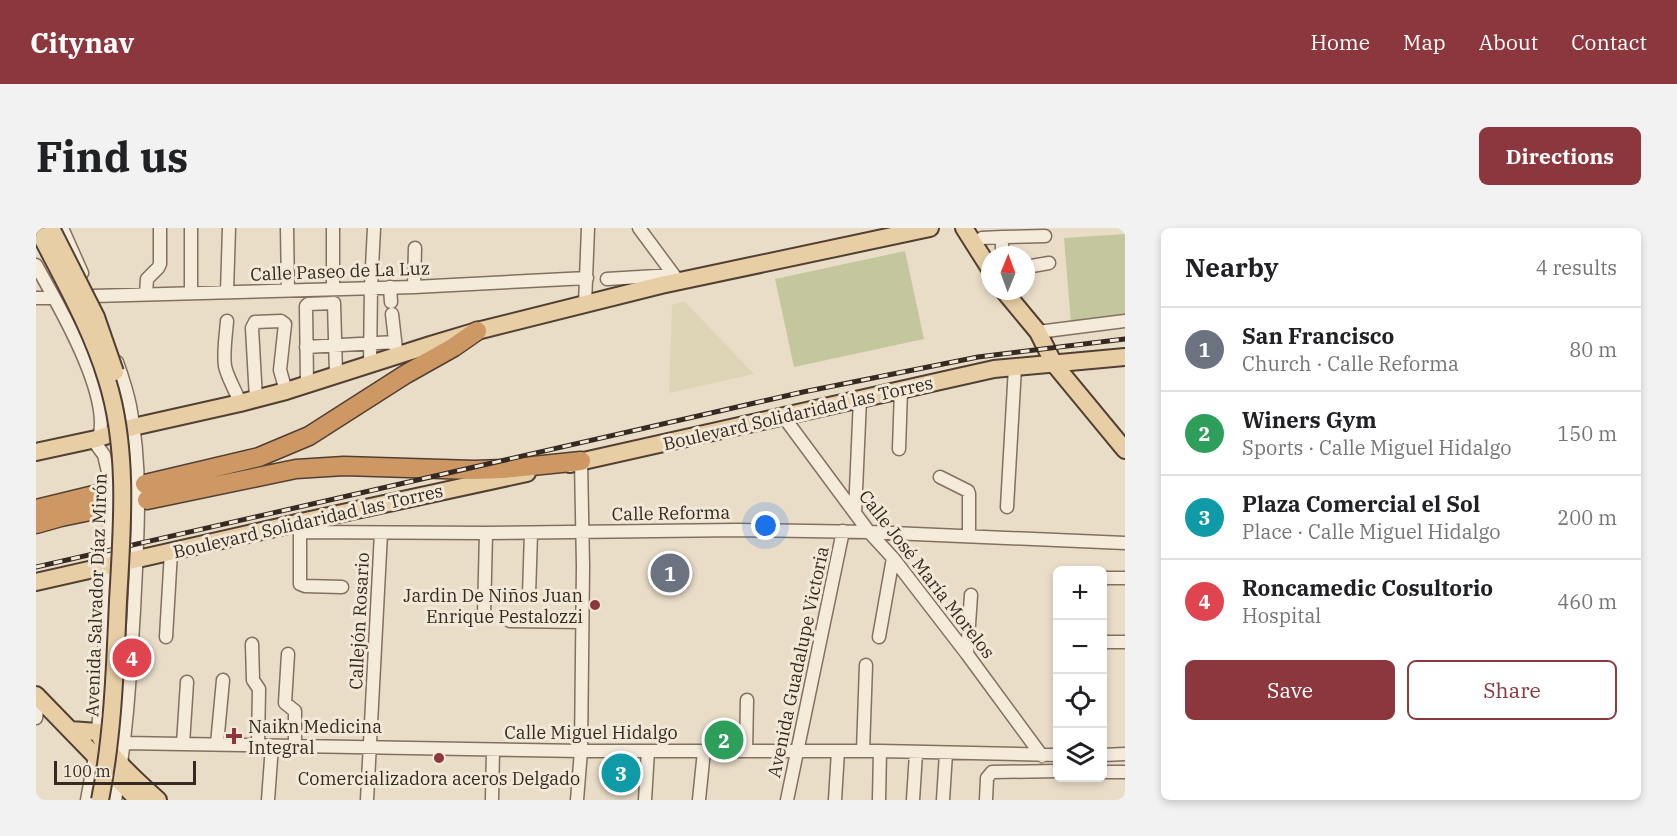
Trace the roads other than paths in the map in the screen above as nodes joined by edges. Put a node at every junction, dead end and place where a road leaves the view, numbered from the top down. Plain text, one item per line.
1 (37, 228) edge
2 (51, 228) edge
3 (62, 228) edge
4 (160, 228) edge
5 (191, 228) edge
6 (229, 228) edge
7 (287, 228) edge
8 (333, 228) edge
9 (374, 228) edge
10 (588, 228) edge
11 (639, 228) edge
12 (930, 228) edge
13 (964, 228) edge
14 (1045, 236) dead end
15 (1002, 237) junction
16 (982, 238) dead end
17 (1002, 246) edge
18 (415, 248) dead end
19 (981, 255) edge
20 (1049, 263) dead end
21 (36, 265) edge
22 (1035, 265) edge
23 (587, 278) junction
24 (676, 278) junction
25 (607, 279) dead end
26 (370, 287) junction
27 (390, 287) junction
28 (414, 287) junction
29 (333, 288) junction
30 (288, 290) junction
31 (228, 292) junction
32 (191, 293) junction
33 (146, 294) junction
34 (93, 296) junction
35 (36, 298) edge
36 (54, 298) junction
37 (1011, 300) edge
38 (585, 304) junction
39 (227, 321) dead end
40 (1125, 321) edge
41 (477, 331) junction
42 (1038, 332) junction
43 (371, 344) junction
44 (334, 345) junction
45 (306, 347) junction
46 (396, 349) junction
47 (1125, 357) edge
48 (370, 363) junction
49 (1054, 364) junction
50 (1015, 367) junction
51 (336, 374) junction
52 (307, 384) junction
53 (901, 390) junction
54 (286, 391) junction
55 (860, 399) junction
56 (248, 401) junction
57 (130, 407) junction
58 (101, 415) junction
59 (783, 416) junction
60 (133, 427) junction
61 (96, 439) junction
62 (899, 449) dead end
63 (1125, 450) edge
64 (36, 452) edge
65 (581, 461) junction
66 (940, 477) dead end
67 (1007, 507) dead end
68 (36, 509) edge
69 (855, 513) junction
70 (36, 524) edge
71 (301, 527) junction
72 (843, 531) junction
73 (869, 532) junction
74 (381, 533) junction
75 (531, 533) junction
76 (583, 533) junction
77 (969, 536) junction
78 (486, 539) junction
79 (1125, 543) edge
80 (171, 552) junction
81 (893, 558) junction
82 (136, 560) junction
83 (110, 566) junction
84 (1107, 578) edge
85 (1125, 578) edge
86 (36, 582) edge
87 (342, 587) dead end
88 (530, 595) dead end
89 (971, 595) dead end
90 (484, 617) dead end
91 (510, 621) dead end
92 (582, 622) junction
93 (166, 637) dead end
94 (879, 637) dead end
95 (1107, 642) edge
96 (1125, 642) edge
97 (252, 644) dead end
98 (288, 654) dead end
99 (967, 654) junction
100 (866, 664) dead end
101 (222, 680) dead end
102 (187, 682) dead end
103 (37, 696) edge
104 (747, 700) dead end
105 (36, 718) edge
106 (70, 730) junction
107 (98, 732) junction
108 (124, 744) junction
109 (183, 744) junction
110 (218, 744) junction
111 (258, 745) junction
112 (272, 746) junction
113 (295, 746) junction
114 (370, 748) junction
115 (493, 750) junction
116 (797, 750) junction
117 (581, 751) junction
118 (648, 751) junction
119 (704, 751) junction
120 (746, 751) junction
121 (838, 751) junction
122 (863, 751) junction
123 (880, 751) junction
124 (916, 753) junction
125 (946, 753) junction
126 (1125, 754) edge
127 (1053, 755) edge
128 (1107, 755) edge
129 (95, 756) junction
130 (1042, 756) junction
131 (1053, 771) edge
132 (1107, 771) edge
133 (120, 772) junction
134 (1125, 772) edge
135 (492, 799) edge
136 (88, 800) edge
137 (102, 800) edge
138 (113, 800) edge
139 (138, 800) edge
140 (158, 800) edge
141 (268, 800) edge
142 (367, 800) edge
143 (577, 800) edge
144 (645, 800) edge
145 (699, 800) edge
146 (787, 800) edge
147 (835, 800) edge
148 (879, 800) edge
149 (913, 800) edge
150 (944, 800) edge
151 (986, 800) edge

1 - 137 main road, Avenida Salvador Díaz Mirón, bridge
2 - 138 main road, Avenida Salvador Díaz Mirón, bridge
3 - 34 street, Avenida Salvador Díaz Mirón
4 - 33 street
5 - 32 street
6 - 31 street
7 - 30 street
8 - 29 street
9 - 26 street
10 - 23 street
11 - 24 street
12 - 24 main road, Boulevard Solidaridad las Torres
13 - 19 main road
14 - 15 street
15 - 16 street
15 - 17 street
18 - 28 street
20 - 22 street
21 - 36 street
23 - 28 street, Calle Paseo de La Luz
23 - 38 street
24 - 25 street
24 - 38 main road, Boulevard Solidaridad las Torres
26 - 27 street, Calle Paseo de La Luz
26 - 29 street, Calle Paseo de La Luz
26 - 43 street
27 - 28 street, Calle Paseo de La Luz
27 - 46 street
29 - 30 street, Calle Paseo de La Luz
30 - 31 street, Calle Paseo de La Luz
31 - 32 street, Calle Paseo de La Luz
32 - 33 street, Calle Paseo de La Luz
33 - 34 street, Calle Paseo de La Luz
34 - 57 street, Avenida Salvador Díaz Mirón
35 - 36 street
36 - 58 street
37 - 42 main road
38 - 41 main road, Boulevard Solidaridad las Torres
39 - 56 street
40 - 42 street
41 - 46 main road, Boulevard Solidaridad las Torres
41 - 65 highway, Boulevard Solidaridad las Torres
42 - 49 main road
43 - 44 street
43 - 46 street
43 - 48 street
44 - 45 street
44 - 45 street
44 - 51 street
45 - 52 street
46 - 48 main road, Boulevard Solidaridad las Torres
47 - 49 main road, Boulevard Solidaridad las Torres
48 - 51 main road, Boulevard Solidaridad las Torres
49 - 50 main road, Boulevard Solidaridad las Torres
49 - 63 main road
50 - 53 main road, Boulevard Solidaridad las Torres
50 - 67 street
51 - 52 main road, Boulevard Solidaridad las Torres
52 - 54 main road, Boulevard Solidaridad las Torres
53 - 55 main road, Boulevard Solidaridad las Torres
53 - 62 street
54 - 56 main road, Boulevard Solidaridad las Torres
54 - 56 street
55 - 59 main road, Boulevard Solidaridad las Torres
55 - 69 street
56 - 60 main road, Boulevard Solidaridad las Torres
57 - 58 street
57 - 60 street, Avenida Salvador Díaz Mirón
58 - 61 street
59 - 65 main road, Boulevard Solidaridad las Torres
59 - 69 street, Calle José María Morelos
60 - 61 main road, Boulevard Solidaridad las Torres
60 - 82 street, Avenida Salvador Díaz Mirón
61 - 64 main road, Boulevard Solidaridad las Torres
61 - 83 street, Avenida Salvador Díaz Mirón
65 - 71 main road, Boulevard Solidaridad las Torres
65 - 76 street
66 - 77 street
68 - 70 highway
69 - 73 street, Calle José María Morelos
71 - 74 street, Calle Reforma
71 - 80 main road, Boulevard Solidaridad las Torres
71 - 87 street
72 - 73 street, Calle Reforma
72 - 76 street, Calle Reforma
72 - 116 street, Avenida Guadalupe Victoria
73 - 77 street, Calle Reforma
73 - 81 street, Calle José María Morelos
74 - 78 street, Calle Reforma
74 - 114 street, Callejón Rosario
75 - 76 street, Calle Reforma
75 - 78 street, Calle Reforma
75 - 88 street
76 - 92 street
77 - 79 street, Calle Reforma
78 - 90 street
80 - 82 main road, Boulevard Solidaridad las Torres
80 - 93 street
81 - 94 street
81 - 99 street, Calle José María Morelos
82 - 83 main road, Boulevard Solidaridad las Torres
82 - 108 street, Avenida Salvador Díaz Mirón
83 - 86 main road, Boulevard Solidaridad las Torres
83 - 107 street, Avenida Salvador Díaz Mirón
84 - 85 street
89 - 99 street
91 - 92 street
92 - 117 street
95 - 96 street
97 - 111 street
98 - 113 street
99 - 130 street, Calle José María Morelos
100 - 122 street
101 - 110 street
102 - 109 street
103 - 105 street
103 - 106 main road
104 - 120 street
106 - 107 main road
106 - 129 main road
107 - 133 main road
108 - 109 street, Calle Miguel Hidalgo
108 - 133 street, Avenida Salvador Díaz Mirón
109 - 110 street, Calle Miguel Hidalgo
110 - 111 street, Calle Miguel Hidalgo
111 - 112 street, Calle Miguel Hidalgo
112 - 113 street, Calle Miguel Hidalgo
112 - 141 street
113 - 114 street, Calle Miguel Hidalgo
114 - 115 street, Calle Miguel Hidalgo
114 - 142 street, Callejón Rosario
115 - 117 street, Calle Miguel Hidalgo
115 - 135 street
116 - 120 street, Calle Miguel Hidalgo
116 - 121 street, Calle Miguel Hidalgo
116 - 146 street, Avenida Guadalupe Victoria
117 - 118 street, Calle Miguel Hidalgo
117 - 143 street
118 - 119 street, Calle Miguel Hidalgo
118 - 144 street
119 - 120 street, Calle Miguel Hidalgo
119 - 145 street
121 - 122 street, Calle Miguel Hidalgo
121 - 147 street
122 - 123 street, Calle Miguel Hidalgo
123 - 124 street, Calle Miguel Hidalgo
123 - 148 street
124 - 125 street, Calle Miguel Hidalgo
124 - 149 street
125 - 130 street, Calle Miguel Hidalgo
125 - 150 street
126 - 128 street
127 - 130 street, Calle Miguel Hidalgo
129 - 133 main road
129 - 136 street
131 - 151 street
132 - 134 street
133 - 138 street, Avenida Salvador Díaz Mirón
133 - 139 main road
133 - 140 main road
136 - 137 street

